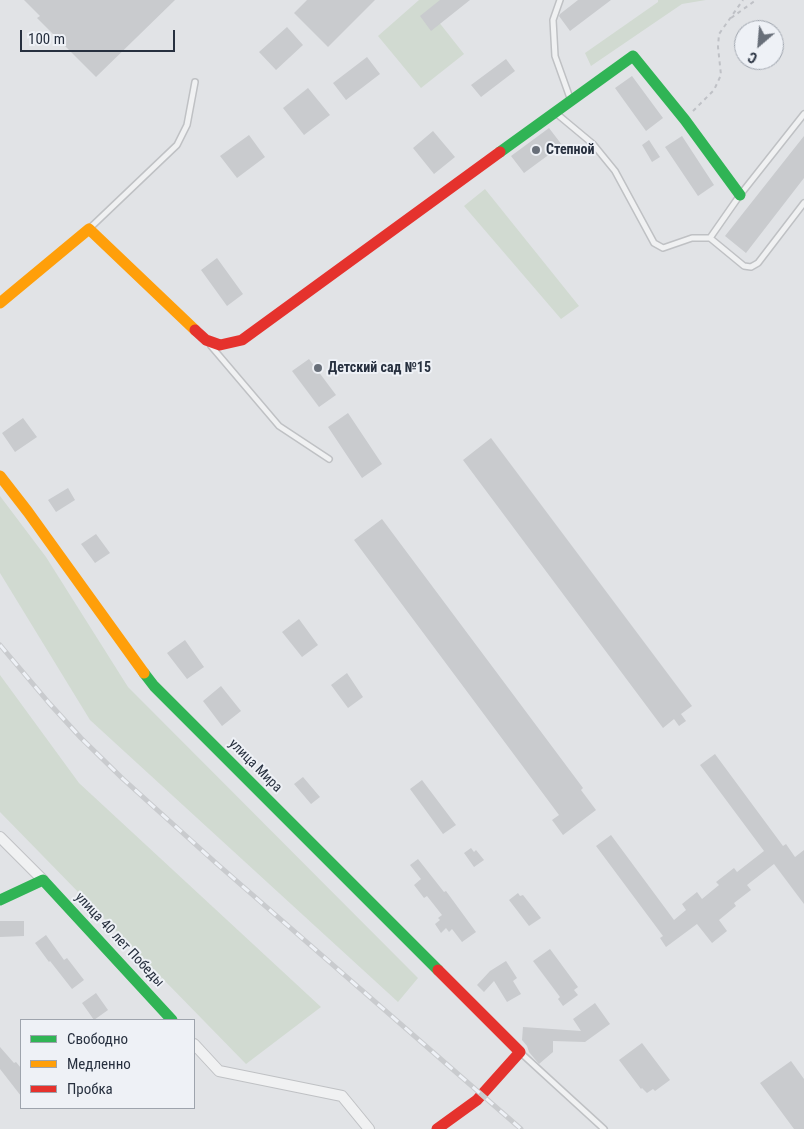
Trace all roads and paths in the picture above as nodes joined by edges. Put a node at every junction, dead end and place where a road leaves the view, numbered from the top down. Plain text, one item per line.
1 (560, 0) edge
2 (743, 0) edge
3 (756, 0) edge
4 (730, 19) junction
5 (195, 82) dead end
6 (571, 101) junction
7 (555, 112) junction
8 (804, 114) edge
9 (685, 120) junction
10 (740, 195) junction
11 (804, 203) edge
12 (89, 229) junction
13 (710, 238) junction
14 (0, 303) edge
15 (206, 340) junction
16 (329, 459) dead end
17 (0, 476) edge
18 (0, 837) edge
19 (43, 880) junction
20 (0, 900) edge
21 (171, 1019) edge
22 (195, 1045) edge
23 (520, 1052) junction
24 (369, 1129) edge
25 (437, 1129) edge
26 (604, 1129) edge

1 - 6 lane
2 - 4 path
3 - 4 path
4 - 9 path
5 - 12 lane
6 - 7 street
6 - 9 street
7 - 13 lane
7 - 15 street
8 - 10 lane
9 - 10 street
10 - 13 lane
11 - 13 lane
12 - 14 street
12 - 15 street
15 - 16 lane
17 - 23 street, улица Мира
18 - 19 street, улица 40 лет Победы
19 - 20 street
19 - 21 street, улица 40 лет Победы
22 - 24 street
23 - 25 street
23 - 26 lane

